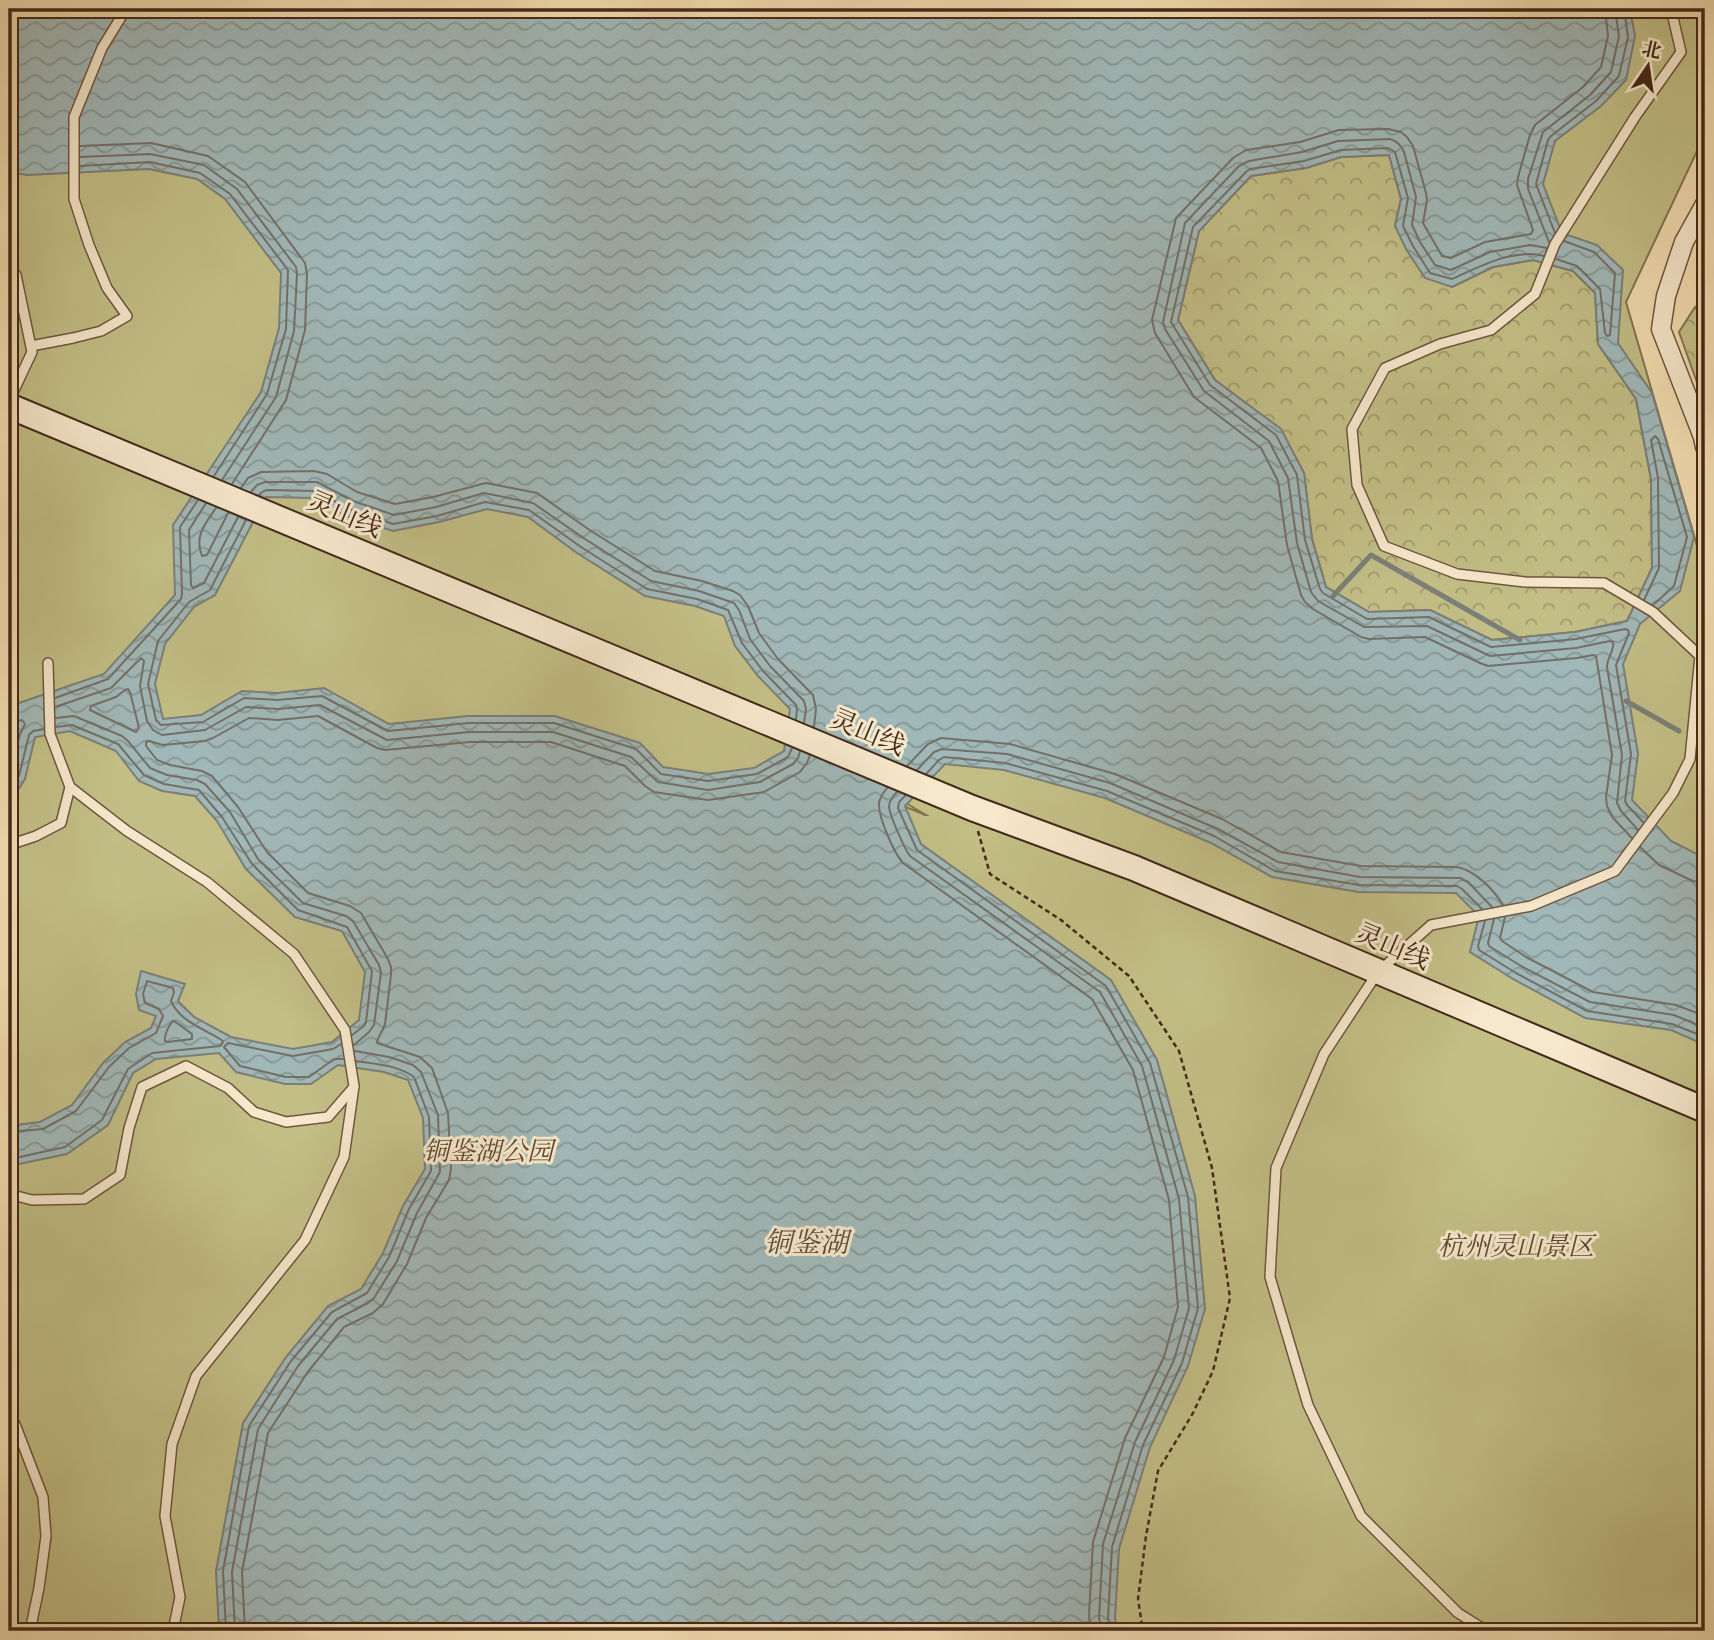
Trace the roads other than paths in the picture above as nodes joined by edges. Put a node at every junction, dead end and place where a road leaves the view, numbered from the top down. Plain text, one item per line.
1 (126, 9) edge
2 (1671, 9) edge
3 (1705, 204) edge
4 (9, 269) edge
5 (31, 346) junction
6 (9, 401) edge
7 (9, 407) edge
8 (1705, 447) edge
9 (48, 663) dead end
10 (69, 787) junction
11 (9, 845) edge
12 (1378, 972) junction
13 (354, 1086) junction
14 (1705, 1110) edge
15 (9, 1194) edge
16 (9, 1420) edge
17 (30, 1631) edge
18 (173, 1631) edge
19 (1487, 1631) edge

1 - 5 lane
2 - 12 lane
3 - 8 street
4 - 5 lane
5 - 6 lane
7 - 12 street, 灵山线
9 - 10 lane
10 - 11 lane
10 - 13 lane
12 - 14 street, 灵山线
12 - 19 lane
13 - 15 lane
13 - 18 lane
16 - 17 lane

